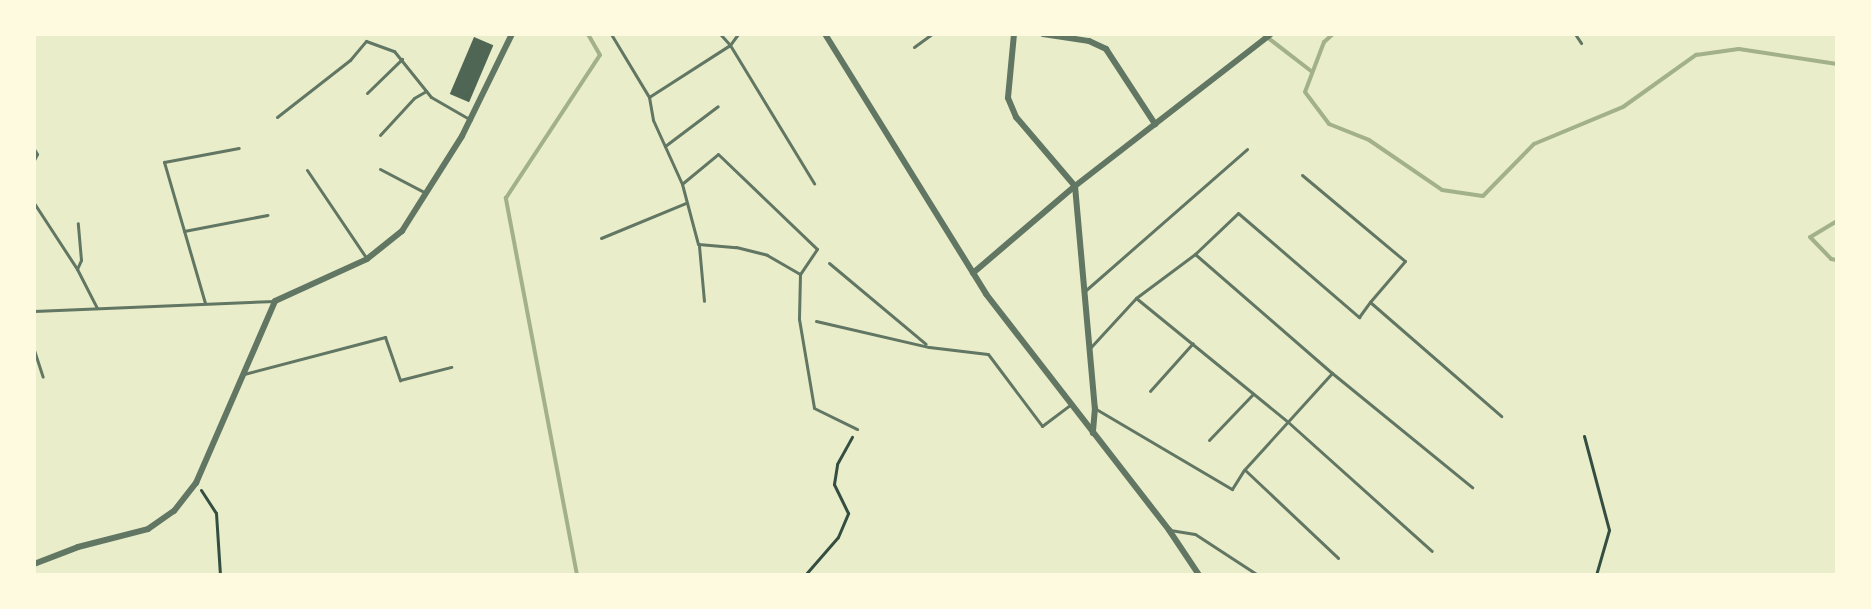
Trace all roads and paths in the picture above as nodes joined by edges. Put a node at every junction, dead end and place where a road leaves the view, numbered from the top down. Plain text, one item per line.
1 (512, 34) edge
2 (611, 34) edge
3 (720, 34) edge
4 (738, 34) edge
5 (825, 34) edge
6 (932, 34) edge
7 (1014, 34) edge
8 (1043, 34) edge
9 (1271, 34) edge
10 (1575, 34) edge
11 (1581, 43) dead end
12 (730, 45) junction
13 (914, 47) dead end
14 (403, 58) junction
15 (427, 90) junction
16 (367, 93) dead end
17 (649, 97) junction
18 (718, 106) dead end
19 (277, 117) dead end
20 (471, 120) junction
21 (1155, 124) junction
22 (380, 135) dead end
23 (665, 146) junction
24 (239, 148) dead end
25 (34, 149) edge
26 (1247, 149) dead end
27 (34, 160) edge
28 (380, 169) dead end
29 (307, 170) dead end
30 (1302, 175) dead end
31 (814, 183) dead end
32 (682, 184) junction
33 (1075, 186) junction
34 (426, 193) junction
35 (34, 203) edge
36 (687, 203) junction
37 (267, 215) dead end
38 (78, 223) dead end
39 (184, 231) junction
40 (601, 238) dead end
41 (698, 244) junction
42 (1195, 254) junction
43 (367, 259) junction
44 (829, 263) dead end
45 (77, 269) junction
46 (973, 273) junction
47 (800, 274) junction
48 (1083, 293) junction
49 (1136, 298) junction
50 (275, 301) junction
51 (704, 301) dead end
52 (1370, 302) junction
53 (205, 303) junction
54 (97, 308) junction
55 (34, 311) edge
56 (816, 321) dead end
57 (1193, 343) junction
58 (929, 347) junction
59 (1090, 348) junction
60 (34, 350) edge
61 (451, 367) dead end
62 (1332, 373) junction
63 (244, 374) junction
64 (43, 377) dead end
65 (1150, 391) dead end
66 (1253, 394) junction
67 (1071, 404) junction
68 (1095, 408) junction
69 (1501, 416) dead end
70 (1288, 422) junction
71 (857, 429) joint
72 (1093, 433) junction
73 (1584, 436) dead end
74 (1209, 440) dead end
75 (1244, 470) junction
76 (196, 483) junction
77 (1472, 487) dead end
78 (1169, 530) junction
79 (1432, 551) dead end
80 (1338, 558) dead end
81 (34, 564) edge
82 (220, 575) edge
83 (805, 575) edge
84 (1199, 575) edge
85 (1258, 575) edge
86 (1596, 575) edge

1 - 20 street
2 - 17 lane
3 - 12 lane
4 - 12 lane
5 - 46 street
6 - 13 lane
7 - 33 street
8 - 21 street
9 - 21 street
10 - 11 lane
12 - 17 lane
12 - 31 lane
14 - 15 lane
14 - 16 lane
14 - 19 lane
15 - 20 lane
15 - 22 lane
17 - 23 lane
18 - 23 lane
20 - 34 street
21 - 33 street
23 - 32 lane
24 - 39 lane
25 - 27 lane
26 - 48 lane
28 - 34 lane
29 - 43 lane
30 - 52 lane
32 - 36 lane
32 - 47 lane
33 - 46 street
33 - 48 street
34 - 43 street
35 - 45 lane
36 - 40 lane
36 - 41 lane
37 - 39 lane
38 - 45 lane
39 - 53 lane
41 - 47 lane
41 - 51 lane
42 - 49 lane
42 - 52 lane
42 - 62 lane
43 - 50 street
44 - 58 lane
45 - 54 lane
46 - 67 street
47 - 71 lane
48 - 59 street
49 - 57 lane
49 - 59 lane
50 - 53 lane
50 - 63 street
52 - 69 lane
53 - 54 lane
54 - 55 lane
56 - 58 lane
57 - 65 lane
57 - 66 lane
58 - 67 lane
59 - 68 street
60 - 64 lane
61 - 63 lane
62 - 70 lane
62 - 77 lane
63 - 76 street
66 - 70 lane
66 - 74 lane
67 - 72 street
68 - 72 street
68 - 75 lane
70 - 75 lane
70 - 79 lane
71 - 83 path
72 - 78 street
73 - 86 path
75 - 80 lane
76 - 81 street
76 - 82 path
78 - 84 street
78 - 85 lane

